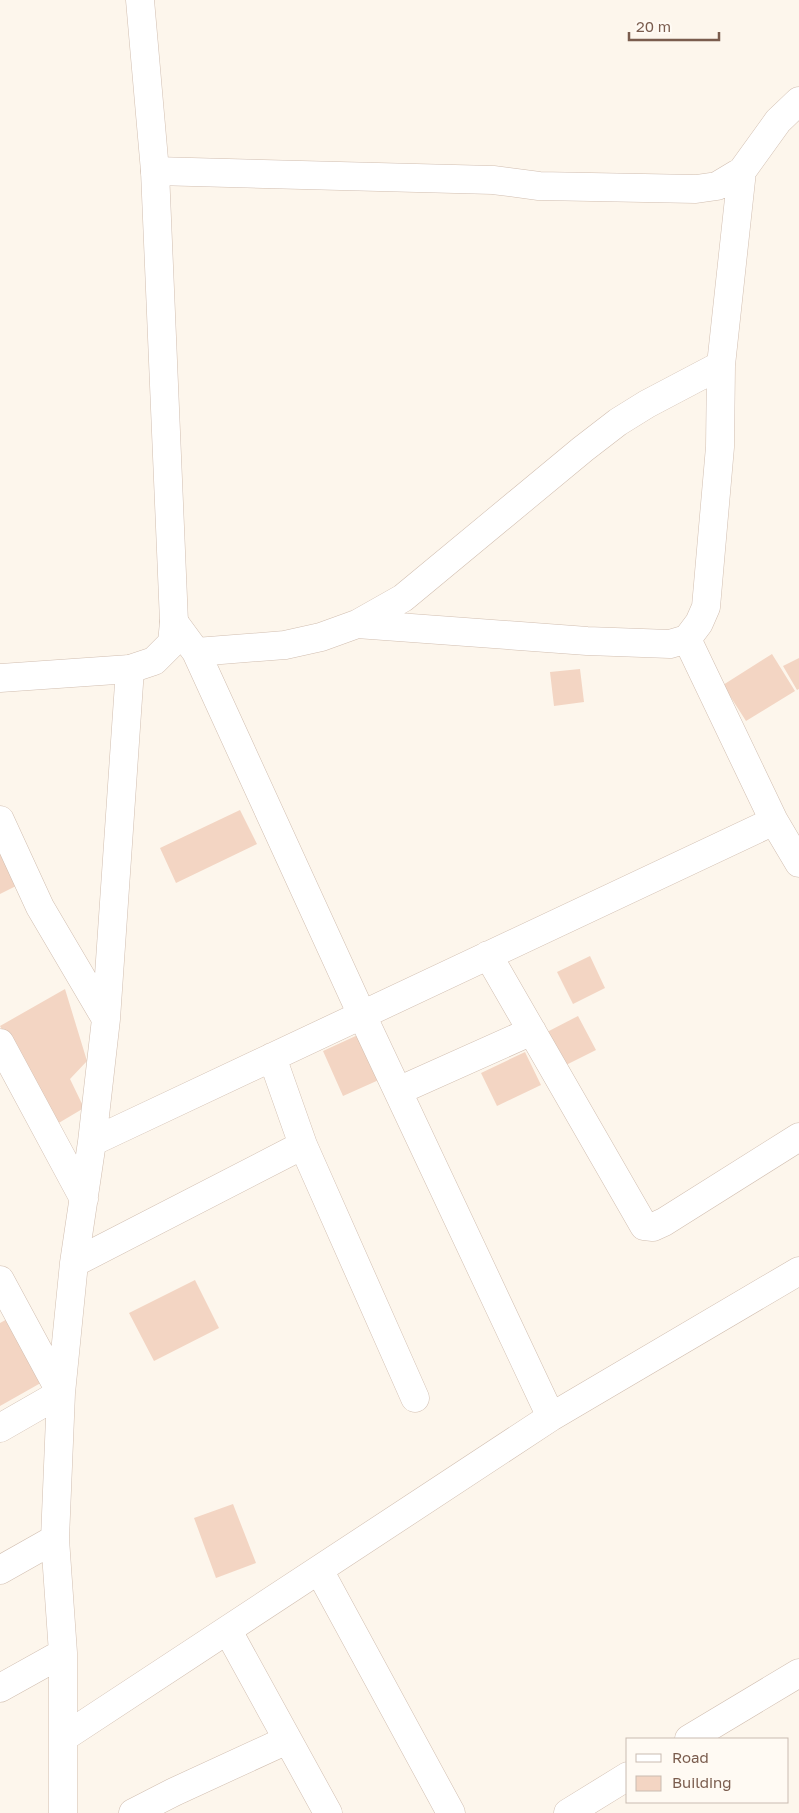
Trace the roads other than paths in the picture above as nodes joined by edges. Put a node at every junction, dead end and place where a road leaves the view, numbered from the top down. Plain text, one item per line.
1 (140, 0) edge
2 (799, 101) edge
3 (155, 171) junction
4 (742, 171) junction
5 (721, 365) junction
6 (174, 622) junction
7 (357, 624) junction
8 (687, 639) junction
9 (196, 652) junction
10 (130, 669) junction
11 (0, 678) edge
12 (0, 820) edge
13 (774, 821) junction
14 (799, 863) edge
15 (488, 955) junction
16 (362, 1015) junction
17 (106, 1019) junction
18 (532, 1031) junction
19 (0, 1043) edge
20 (272, 1057) junction
21 (398, 1091) junction
22 (799, 1137) edge
23 (92, 1142) junction
24 (303, 1145) junction
25 (84, 1199) junction
26 (74, 1263) junction
27 (799, 1271) edge
28 (0, 1280) edge
29 (60, 1394) junction
30 (415, 1398) dead end
31 (551, 1417) junction
32 (0, 1428) edge
33 (55, 1539) junction
34 (0, 1570) edge
35 (319, 1570) junction
36 (228, 1631) junction
37 (63, 1653) junction
38 (799, 1674) edge
39 (0, 1688) edge
40 (63, 1738) junction
41 (691, 1738) edge
42 (287, 1740) junction
43 (626, 1777) edge
44 (63, 1813) edge
45 (133, 1813) edge
46 (328, 1813) edge
47 (451, 1813) edge
48 (568, 1813) edge

1 - 3 street
2 - 4 street
3 - 4 street
3 - 6 street
4 - 5 street
5 - 7 street
5 - 8 street
6 - 9 street
6 - 10 street
7 - 8 street
7 - 9 street
8 - 13 street
9 - 16 street
10 - 11 street
10 - 17 street
12 - 17 street
13 - 14 street
13 - 15 street
15 - 16 street
15 - 18 street
16 - 20 street
16 - 21 street
17 - 23 street
18 - 21 street
18 - 22 street
19 - 25 street
20 - 23 street
20 - 24 street
21 - 31 street
23 - 25 street
24 - 26 street
24 - 30 street
25 - 26 street
26 - 29 street
27 - 31 street
28 - 29 street
29 - 32 street
29 - 33 street
31 - 35 street
33 - 34 street
33 - 37 street
35 - 36 street
35 - 47 street
36 - 40 street
36 - 42 street
37 - 39 street
37 - 40 street
38 - 41 street
40 - 44 street
42 - 45 street
42 - 46 street
43 - 48 street

